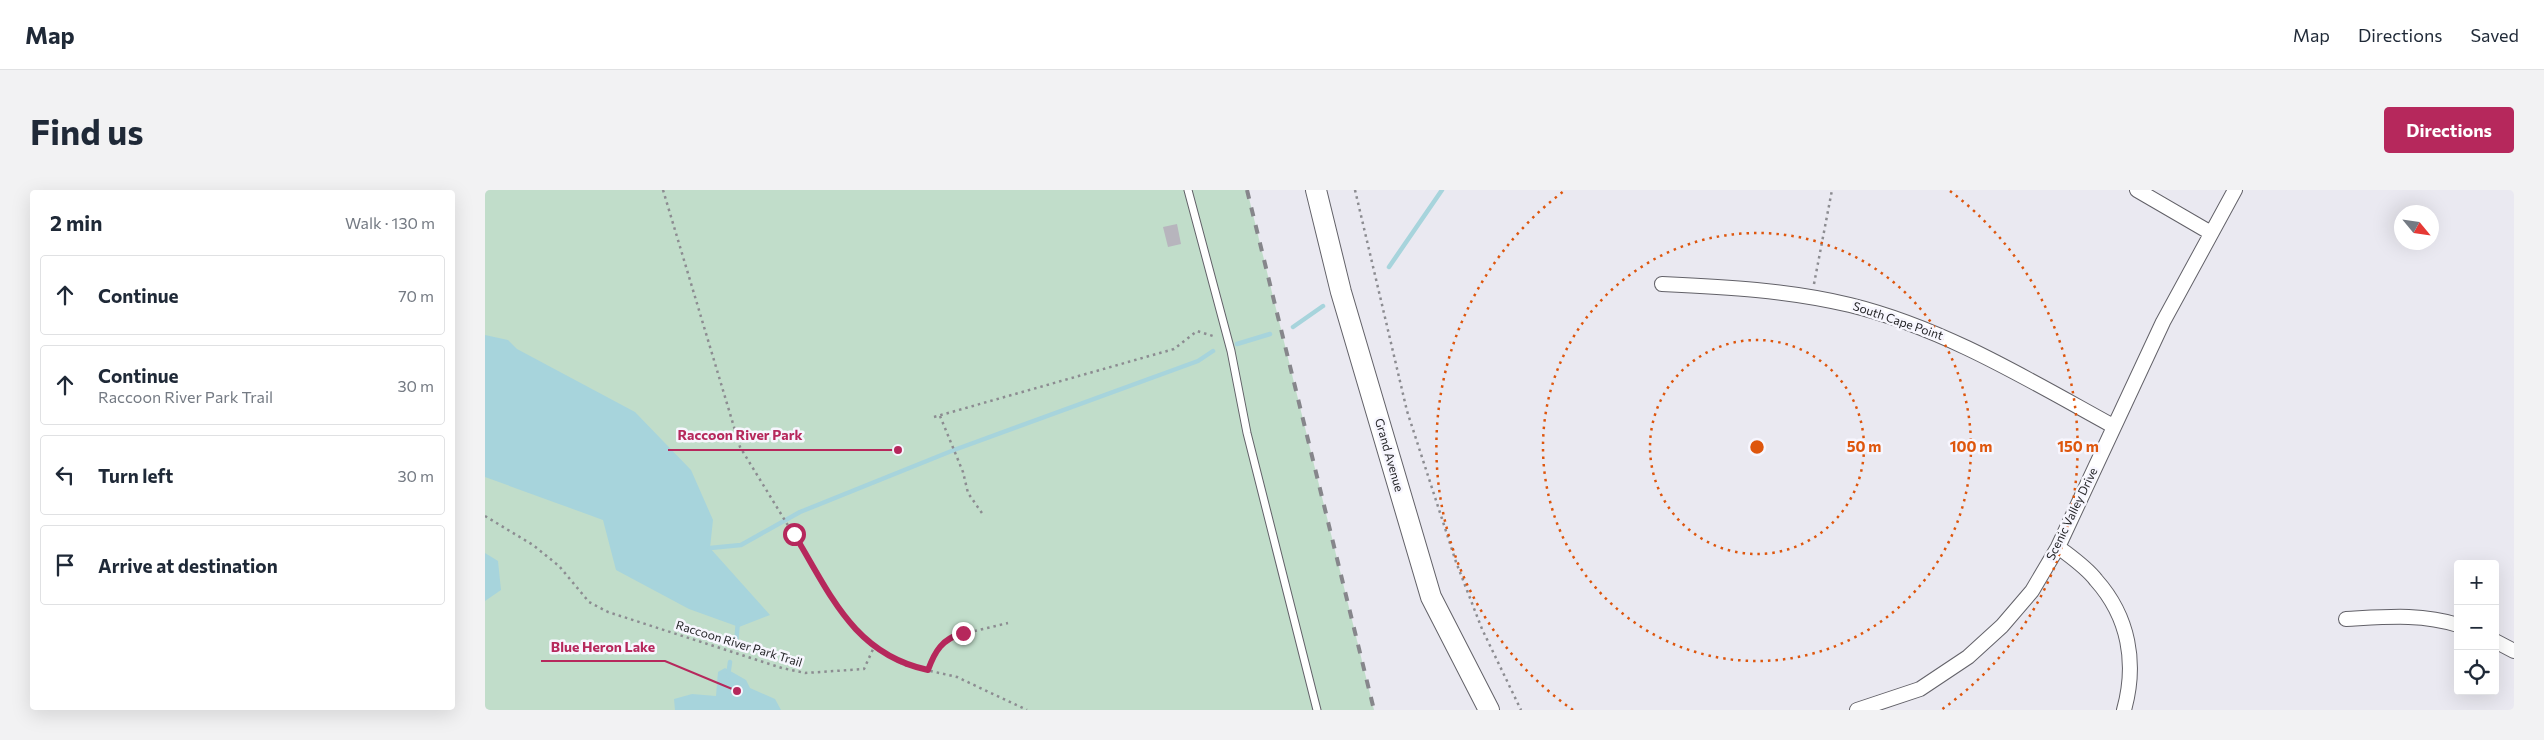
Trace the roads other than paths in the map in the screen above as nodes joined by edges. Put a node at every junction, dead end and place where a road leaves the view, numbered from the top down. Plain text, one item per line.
1 (1188, 190) edge
2 (1316, 190) edge
3 (2137, 190) edge
4 (2235, 190) edge
5 (2211, 233) junction
6 (1662, 284) dead end
7 (2113, 426) junction
8 (2058, 547) junction
9 (2345, 619) dead end
10 (2454, 624) edge
11 (2499, 643) edge
12 (2514, 651) edge
13 (1317, 710) edge
14 (1489, 710) edge
15 (1857, 710) edge
16 (2124, 710) edge

1 - 13 lane
2 - 14 main road, Grand Avenue
3 - 5 street
4 - 5 street, Scenic Valley Drive
5 - 7 street, Scenic Valley Drive
6 - 7 street, South Cape Point
7 - 8 street, Scenic Valley Drive
8 - 15 street, Scenic Valley Drive
8 - 16 street
9 - 10 street
11 - 12 street

